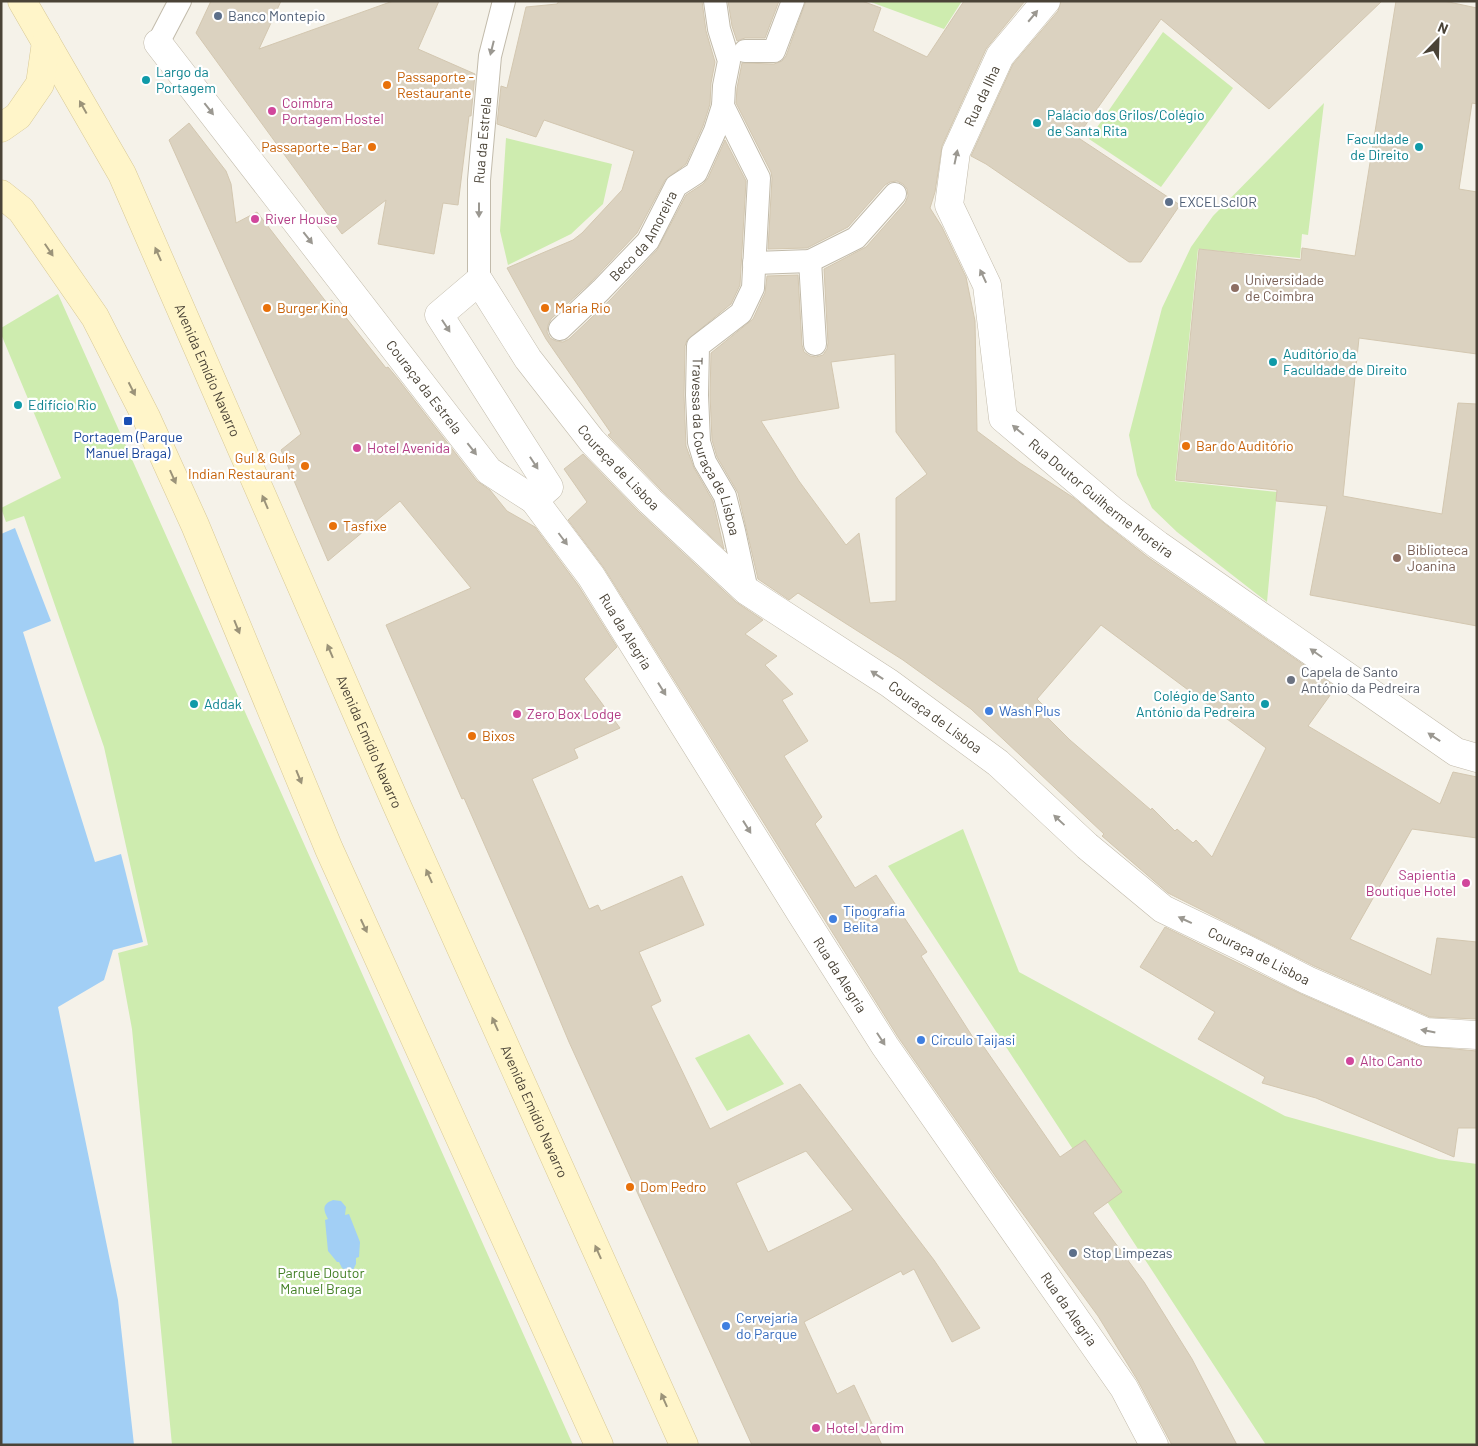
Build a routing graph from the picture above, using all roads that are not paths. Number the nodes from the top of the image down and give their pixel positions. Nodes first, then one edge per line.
1 (22, 1) edge
2 (180, 1) edge
3 (504, 1) edge
4 (715, 1) edge
5 (793, 1) edge
6 (1046, 1) edge
7 (46, 42) junction
8 (158, 43) joint
9 (745, 51) dead end
10 (724, 106) junction
11 (1, 128) edge
12 (895, 194) dead end
13 (11, 202) edge
14 (949, 205) joint
15 (810, 261) junction
16 (754, 263) junction
17 (479, 281) junction
18 (560, 329) dead end
19 (815, 344) dead end
20 (534, 500) junction
21 (747, 591) junction
22 (1477, 758) edge
23 (1477, 1035) edge
24 (600, 1445) edge
25 (684, 1445) edge
26 (1154, 1445) edge

1 - 7 main road, Avenida Emídio Navarro
2 - 8 street
3 -> 17 street, Rua da Estrela
4 - 10 street
5 - 9 street
14 -> 6 street, Rua da Ilha
7 - 11 main road
25 -> 7 main road, Avenida Emídio Navarro
8 -> 20 street, Couraça da Estrela
10 - 16 street
10 - 18 street, Beco da Amoreira
12 - 15 street
13 -> 24 main road
22 -> 14 street, Rua Doutor Guilherme Moreira
15 - 16 street
15 - 19 street
16 - 21 street, Travessa da Couraça de Lisboa
17 -> 20 street
17 - 21 street, Couraça de Lisboa
20 -> 26 street, Rua da Alegria
23 -> 21 street, Couraça de Lisboa

